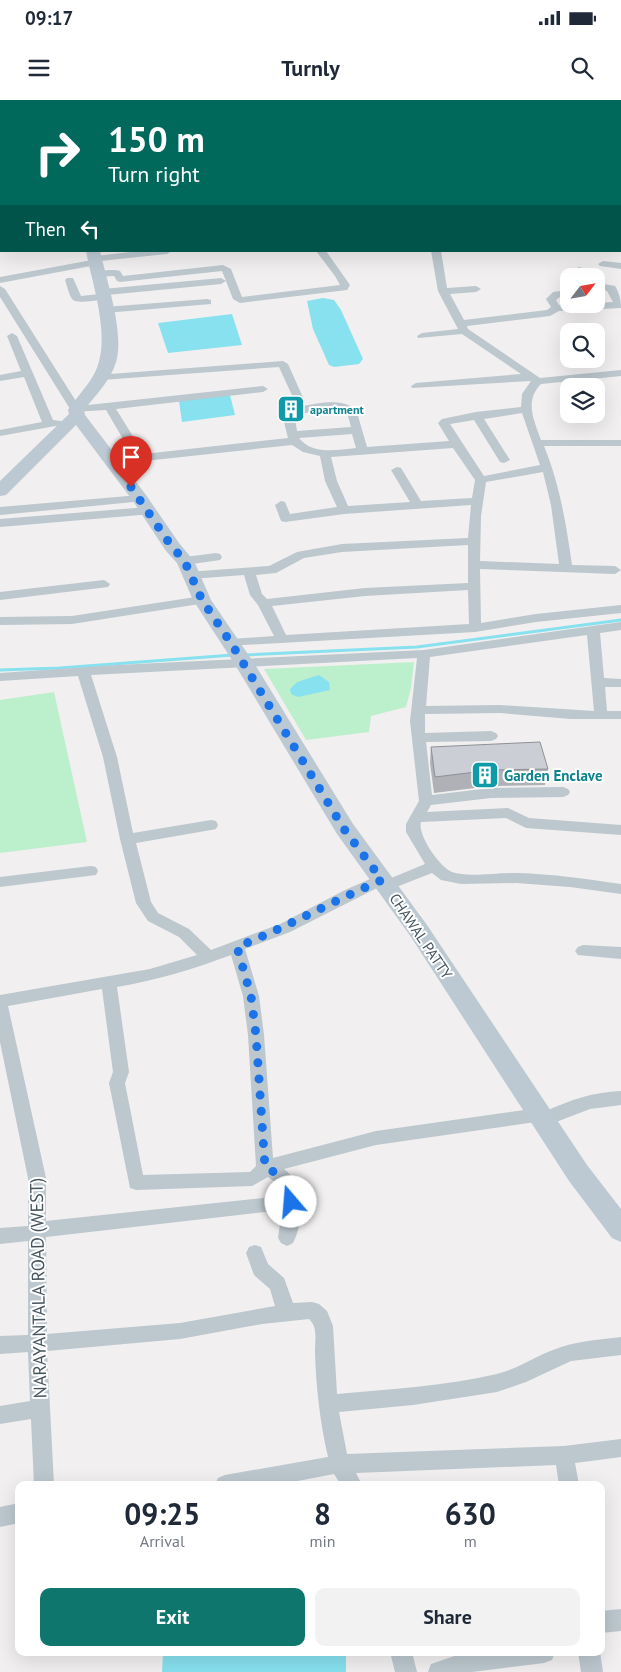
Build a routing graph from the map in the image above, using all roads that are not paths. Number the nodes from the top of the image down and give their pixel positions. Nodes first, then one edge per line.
1 (160, 252) edge
2 (322, 252) edge
3 (436, 252) edge
4 (99, 261) edge
5 (603, 264) dead end
6 (621, 266) edge
7 (117, 273) junction
8 (0, 280) edge
9 (70, 280) dead end
10 (221, 281) dead end
11 (605, 287) edge
12 (0, 289) edge
13 (476, 289) dead end
14 (443, 291) junction
15 (560, 294) edge
16 (104, 300) junction
17 (208, 302) dead end
18 (620, 305) edge
19 (556, 308) junction
20 (461, 328) junction
21 (12, 336) dead end
22 (422, 336) dead end
23 (26, 373) junction
24 (621, 373) edge
25 (100, 377) junction
26 (0, 378) edge
27 (534, 379) junction
28 (416, 386) dead end
29 (264, 389) dead end
30 (109, 406) junction
31 (527, 409) junction
32 (294, 411) junction
33 (74, 415) junction
34 (476, 415) junction
35 (49, 425) junction
36 (357, 430) junction
37 (0, 434) edge
38 (293, 438) junction
39 (537, 443) junction
40 (621, 443) edge
41 (456, 444) junction
42 (362, 450) junction
43 (325, 454) junction
44 (140, 458) junction
45 (504, 460) dead end
46 (111, 463) junction
47 (546, 468) junction
48 (397, 470) dead end
49 (481, 480) junction
50 (0, 492) edge
51 (476, 501) junction
52 (417, 504) junction
53 (144, 505) junction
54 (281, 506) dead end
55 (344, 510) junction
56 (0, 511) edge
57 (0, 523) edge
58 (474, 541) junction
59 (216, 557) dead end
60 (475, 565) junction
61 (188, 568) junction
62 (566, 568) junction
63 (615, 570) dead end
64 (249, 572) junction
65 (104, 584) dead end
66 (475, 586) junction
67 (0, 596) edge
68 (202, 600) junction
69 (264, 603) junction
70 (621, 609) edge
71 (0, 621) edge
72 (621, 626) edge
73 (475, 628) junction
74 (593, 630) junction
75 (281, 638) junction
76 (236, 651) junction
77 (424, 654) junction
78 (83, 672) junction
79 (0, 677) edge
80 (598, 682) junction
81 (621, 683) edge
82 (419, 710) junction
83 (601, 715) junction
84 (621, 715) edge
85 (491, 736) dead end
86 (419, 738) junction
87 (563, 792) dead end
88 (426, 801) junction
89 (418, 817) junction
90 (211, 825) dead end
91 (621, 830) edge
92 (127, 839) junction
93 (434, 866) junction
94 (91, 871) dead end
95 (0, 882) edge
96 (384, 883) junction
97 (621, 889) edge
98 (237, 947) junction
99 (583, 951) dead end
100 (621, 954) edge
101 (208, 958) junction
102 (109, 983) junction
103 (0, 1003) edge
104 (5, 1054) edge
105 (621, 1098) edge
106 (541, 1117) junction
107 (265, 1167) junction
108 (291, 1202) junction
109 (621, 1230) edge
110 (37, 1231) junction
111 (0, 1236) edge
112 (287, 1238) dead end
113 (254, 1253) dead end
114 (286, 1312) junction
115 (38, 1343) junction
116 (0, 1345) edge
117 (621, 1346) edge
118 (329, 1404) junction
119 (40, 1408) junction
120 (0, 1415) edge
121 (621, 1448) edge
122 (564, 1455) junction
123 (338, 1464) junction
124 (44, 1481) edge
125 (247, 1481) edge
126 (349, 1481) edge
127 (568, 1481) edge
128 (15, 1514) edge
129 (0, 1517) edge
130 (621, 1620) edge
131 (605, 1622) edge
132 (402, 1656) edge
133 (507, 1656) edge
134 (590, 1656) edge
135 (406, 1672) edge
136 (439, 1672) edge
137 (592, 1672) edge

1 - 4 street
2 - 7 street
3 - 14 street
4 - 7 street
4 - 7 street
4 - 8 street
4 - 16 street
5 - 6 street
9 - 16 street
10 - 16 street
11 - 18 street
12 - 33 street
13 - 14 street
14 - 20 street
15 - 19 street
16 - 17 street
16 - 25 street
18 - 19 street
19 - 20 street
20 - 22 street
20 - 27 street
21 - 23 street
23 - 26 street
23 - 35 street
24 - 27 street
25 - 32 street
25 - 33 street
27 - 28 street
27 - 31 street
29 - 30 street
30 - 33 street
30 - 44 street
31 - 34 street
31 - 39 street
32 - 36 street
32 - 38 street
33 - 35 street
33 - 46 street, CHAWAL PATTY
33 - 50 street
34 - 41 street
34 - 45 street
35 - 37 street
36 - 38 street
36 - 42 street
38 - 43 street
38 - 44 street
39 - 40 street
39 - 47 street
41 - 42 street
41 - 49 street
42 - 43 street
43 - 55 street
44 - 46 street
46 - 53 street, CHAWAL PATTY
47 - 49 street
47 - 62 street
48 - 52 street
49 - 51 street
51 - 52 street
51 - 58 street
52 - 55 street
53 - 56 street
53 - 57 street
53 - 61 street, CHAWAL PATTY
54 - 55 street
58 - 60 street
58 - 64 street
59 - 61 street
60 - 62 street
60 - 66 street
61 - 64 street
61 - 68 street, CHAWAL PATTY
62 - 63 street
64 - 69 street
65 - 67 street
66 - 69 street
66 - 73 street
68 - 71 street
68 - 76 street, CHAWAL PATTY
69 - 75 street
70 - 73 street
72 - 74 street
73 - 75 street
74 - 77 street
74 - 80 street
75 - 76 street
76 - 77 street
76 - 78 street
76 - 96 street, CHAWAL PATTY
77 - 82 street
78 - 79 street
78 - 92 street
80 - 81 street
80 - 83 street
82 - 83 street
82 - 86 street
83 - 84 street
85 - 86 street
86 - 88 street
87 - 88 street
88 - 89 street
89 - 91 street
89 - 93 street
90 - 92 street
92 - 101 street
93 - 96 street
93 - 97 street
94 - 95 street
96 - 98 street
96 - 106 street, CHAWAL PATTY
98 - 101 street
98 - 107 street
99 - 100 street
101 - 102 street
102 - 103 street
102 - 107 street
103 - 104 street, NARAYANTALA ROAD (WEST)
104 - 110 street, NARAYANTALA ROAD (WEST)
105 - 106 street
106 - 107 street
106 - 109 street, CHAWAL PATTY
107 - 108 street
108 - 110 street
108 - 112 street
110 - 111 street
110 - 115 street, NARAYANTALA ROAD (WEST)
113 - 114 street
114 - 115 street
114 - 118 street
115 - 116 street
115 - 119 street, NARAYANTALA ROAD (WEST)
117 - 118 street
118 - 123 street
119 - 120 street
119 - 124 street, NARAYANTALA ROAD (WEST)
121 - 122 street
122 - 123 street
122 - 127 street
123 - 125 street
123 - 126 street
128 - 129 street
130 - 131 street
132 - 135 street
133 - 136 street
134 - 137 street

